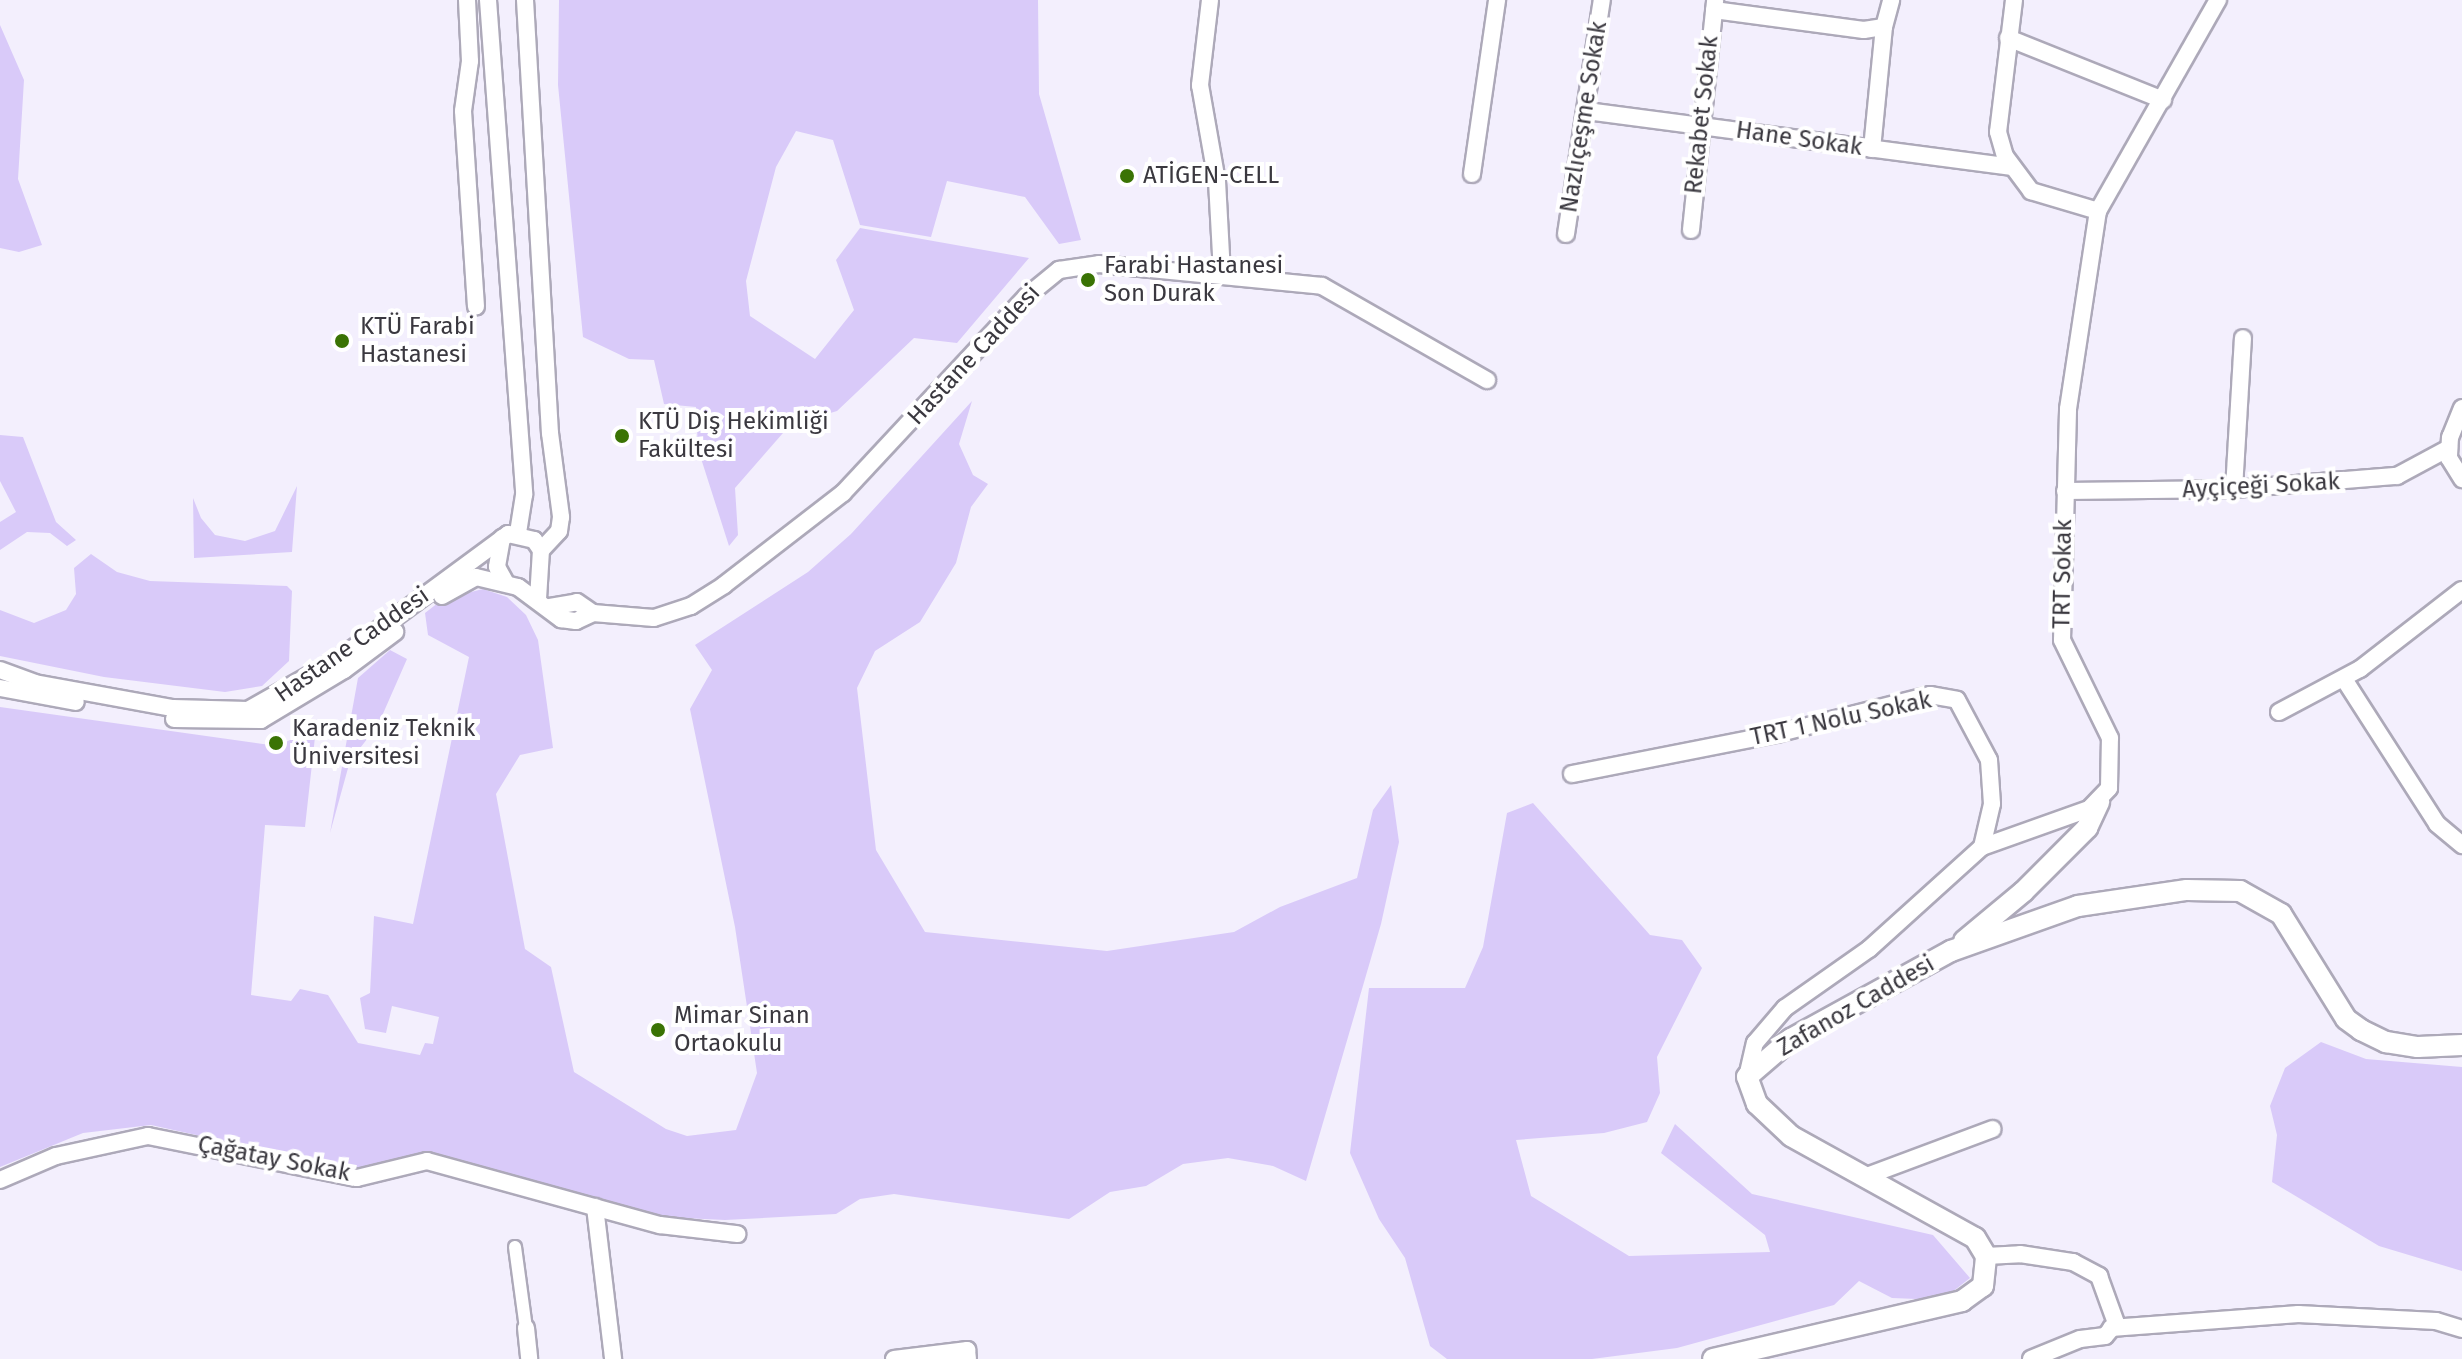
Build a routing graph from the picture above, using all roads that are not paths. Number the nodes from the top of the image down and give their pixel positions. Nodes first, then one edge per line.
1 (467, 0) edge
2 (488, 0) edge
3 (525, 0) edge
4 (1210, 0) edge
5 (1497, 0) edge
6 (1602, 0) edge
7 (1891, 0) edge
8 (2014, 0) edge
9 (2218, 0) edge
10 (1714, 5) edge
11 (1884, 27) junction
12 (2008, 38) junction
13 (2163, 100) junction
14 (1587, 111) junction
15 (1699, 125) junction
16 (1872, 149) junction
17 (2010, 167) junction
18 (1472, 174) dead end
19 (2098, 211) junction
20 (1691, 230) dead end
21 (1566, 234) dead end
22 (1222, 274) junction
23 (476, 307) dead end
24 (2243, 338) dead end
25 (1487, 380) dead end
26 (2462, 408) edge
27 (2449, 448) junction
28 (2462, 479) edge
29 (2234, 489) junction
30 (2065, 491) junction
31 (518, 533) junction
32 (502, 538) junction
33 (541, 550) junction
34 (537, 576) junction
35 (512, 585) junction
36 (2462, 590) edge
37 (544, 603) junction
38 (0, 670) edge
39 (2344, 679) junction
40 (0, 688) edge
41 (2279, 712) dead end
42 (1572, 774) dead end
43 (2099, 802) junction
44 (2462, 845) edge
45 (1982, 847) junction
46 (1951, 951) junction
47 (2462, 1045) edge
48 (1747, 1077) junction
49 (1993, 1129) dead end
50 (1867, 1176) junction
51 (0, 1180) edge
52 (595, 1207) junction
53 (737, 1234) dead end
54 (515, 1247) dead end
55 (1986, 1256) junction
56 (526, 1328) joint
57 (2111, 1328) junction
58 (2462, 1329) edge
59 (529, 1359) edge
60 (613, 1359) edge
61 (894, 1359) edge
62 (968, 1359) edge
63 (1713, 1359) edge
64 (2031, 1359) edge

1 - 23 street
2 - 31 street
3 - 33 street
4 - 22 street
5 - 18 street
6 - 14 street, Nazlıçeşme Sokak
7 - 11 street
8 - 12 street
9 - 13 street, TRT Sokak
10 - 11 street
10 - 15 street, Rekabet Sokak
11 - 16 street
12 - 13 street
12 - 17 street
13 - 19 street, TRT Sokak
14 - 15 street, Hane Sokak
14 - 21 street, Nazlıçeşme Sokak
15 - 16 street, Hane Sokak
15 - 20 street, Rekabet Sokak
16 - 17 street, Hane Sokak
17 - 19 street
19 - 30 street, TRT Sokak
22 - 25 street, Hastane Caddesi
22 - 37 street, Hastane Caddesi
24 - 29 street
26 - 27 street
27 - 28 street
27 - 29 street, Ayçiçeği Sokak
29 - 30 street, Ayçiçeği Sokak
30 - 43 street, TRT Sokak
31 - 32 street, Hastane Caddesi
31 - 33 street
32 - 35 street
32 - 38 street, Hastane Caddesi
33 - 34 street
34 - 35 street
34 - 37 street
35 - 37 street, Hastane Caddesi
35 - 40 street, Hastane Caddesi
36 - 39 street
39 - 41 street
39 - 44 street
42 - 45 street, TRT 1 Nolu Sokak
43 - 45 street
43 - 46 street
45 - 48 street
46 - 47 street, Zafanoz Caddesi
46 - 48 street, Zafanoz Caddesi
48 - 50 street
49 - 50 street
50 - 55 street
51 - 52 street, Çağatay Sokak
52 - 53 street, Çağatay Sokak
52 - 60 street
54 - 56 street
55 - 57 street
55 - 63 street
56 - 59 street
57 - 58 street
57 - 64 street
61 - 62 street

